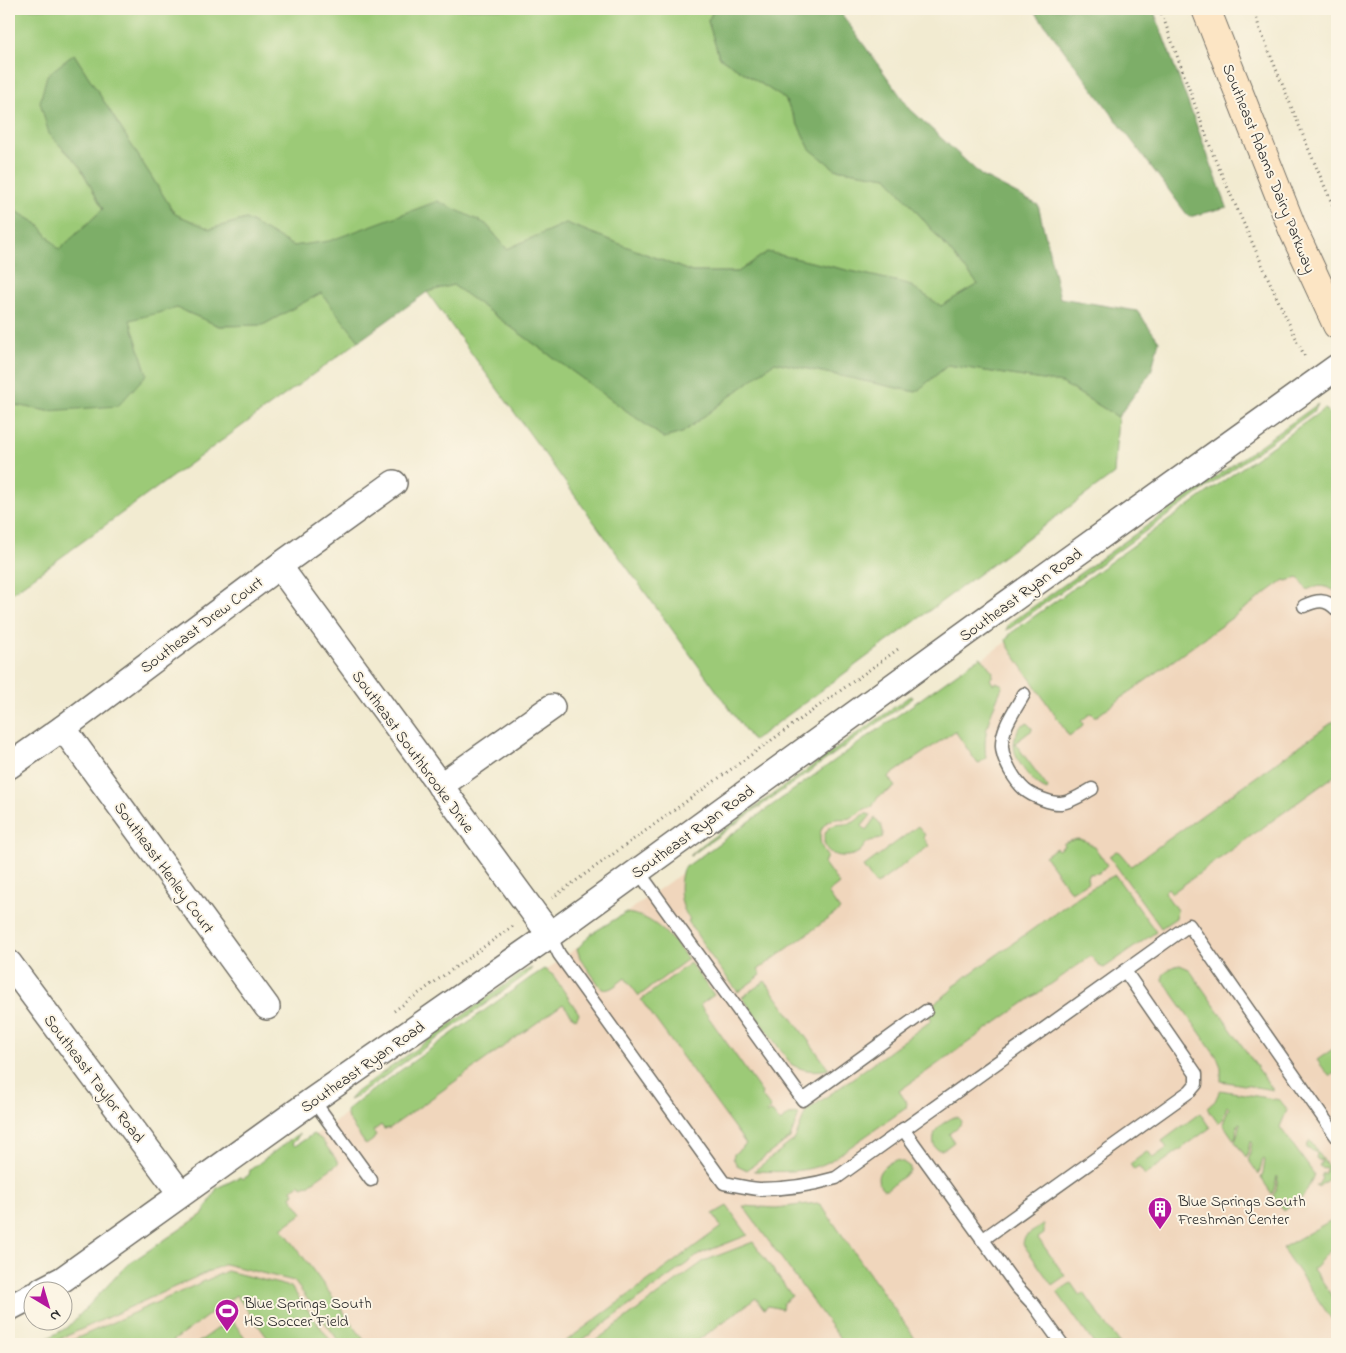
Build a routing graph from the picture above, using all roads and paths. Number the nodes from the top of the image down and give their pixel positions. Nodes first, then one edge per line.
1 (1160, 9) edge
2 (1206, 9) edge
3 (1254, 9) edge
4 (1337, 215) edge
5 (1337, 325) edge
6 (1309, 366) dead end
7 (1337, 366) edge
8 (394, 483) dead end
9 (279, 566) junction
10 (1304, 606) dead end
11 (1337, 610) edge
12 (1024, 694) dead end
13 (552, 707) dead end
14 (63, 728) junction
15 (9, 766) edge
16 (440, 786) junction
17 (1092, 788) dead end
18 (638, 871) junction
19 (550, 934) junction
20 (9, 962) edge
21 (1125, 970) junction
22 (267, 1007) dead end
23 (926, 1011) dead end
24 (313, 1100) junction
25 (903, 1129) junction
26 (1337, 1137) edge
27 (371, 1180) dead end
28 (181, 1194) junction
29 (982, 1240) junction
30 (60, 1280) edge
31 (22, 1301) edge
32 (9, 1308) edge
33 (1062, 1344) edge

1 - 6 path
2 - 5 main road, Southeast Adams Dairy Parkway
3 - 4 path
7 - 18 street, Southeast Ryan Road
8 - 9 street, Southeast Drew Court
9 - 14 street, Southeast Drew Court
9 - 16 street, Southeast Southbrooke Drive
10 - 11 lane
12 - 17 lane
13 - 16 street
14 - 15 street, Southeast Drew Court
14 - 22 street, Southeast Henley Court
16 - 19 street, Southeast Southbrooke Drive
18 - 19 street, Southeast Ryan Road
18 - 23 lane
19 - 24 street, Southeast Ryan Road
19 - 25 lane
20 - 28 street, Southeast Taylor Road
21 - 25 lane
21 - 26 lane
21 - 29 lane
24 - 27 lane
24 - 28 street, Southeast Ryan Road
25 - 29 lane
28 - 30 street, Southeast Ryan Road
29 - 33 lane
31 - 32 street

